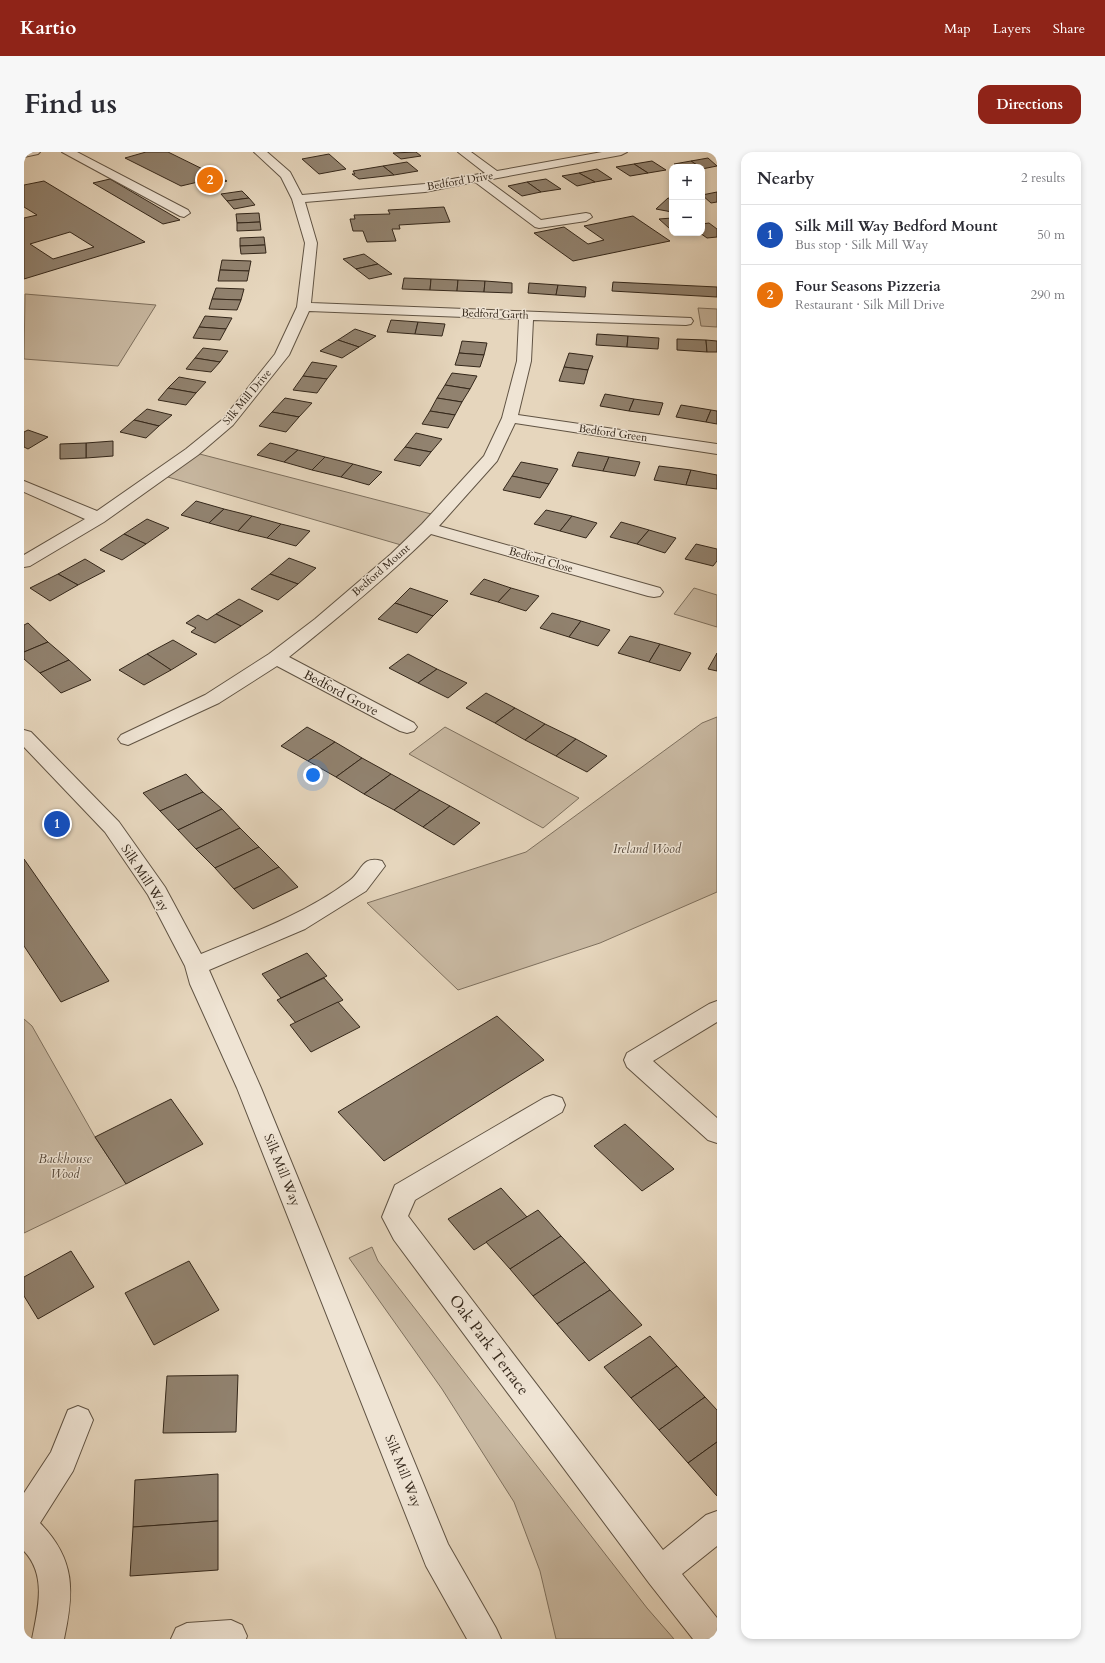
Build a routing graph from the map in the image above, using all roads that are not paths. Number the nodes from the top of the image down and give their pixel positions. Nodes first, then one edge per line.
1 (34, 152) edge
2 (68, 152) edge
3 (260, 152) edge
4 (464, 152) edge
5 (621, 152) edge
6 (24, 154) edge
7 (494, 175) junction
8 (477, 178) junction
9 (298, 199) junction
10 (184, 213) dead end
11 (586, 217) dead end
12 (304, 307) junction
13 (526, 315) junction
14 (686, 321) dead end
15 (510, 418) junction
16 (717, 449) edge
17 (24, 486) edge
18 (98, 518) junction
19 (428, 528) junction
20 (24, 562) edge
21 (654, 592) dead end
22 (276, 658) junction
23 (407, 727) dead end
24 (24, 736) edge
25 (128, 740) dead end
26 (374, 866) dead end
27 (196, 966) junction
28 (717, 1010) edge
29 (553, 1105) dead end
30 (717, 1133) edge
31 (78, 1420) dead end
32 (24, 1521) edge
33 (717, 1526) edge
34 (24, 1528) edge
35 (660, 1572) junction
36 (231, 1636) dead end
37 (48, 1639) edge
38 (187, 1639) edge
39 (484, 1639) edge
40 (713, 1639) edge

1 - 6 street
2 - 10 street
3 - 9 street, Silk Mill Drive
4 - 7 street
5 - 7 street, Bedford Drive
7 - 8 street, Bedford Drive
8 - 9 street, Bedford Drive
8 - 11 street
9 - 12 street, Silk Mill Drive
12 - 13 street, Bedford Garth
12 - 18 street, Silk Mill Drive
13 - 14 street, Bedford Garth
13 - 15 street, Bedford Mount
15 - 16 street, Bedford Green
15 - 19 street, Bedford Mount
17 - 18 street
18 - 20 street, Silk Mill Drive
19 - 21 street, Bedford Close
19 - 22 street, Bedford Mount
22 - 23 street, Bedford Grove
22 - 25 street, Bedford Mount
24 - 27 street, Silk Mill Way
26 - 27 street
27 - 39 street, Silk Mill Way
28 - 30 street
29 - 35 street, Oak Park Terrace
31 - 32 street
33 - 35 street
34 - 37 street
35 - 40 street
36 - 38 street

